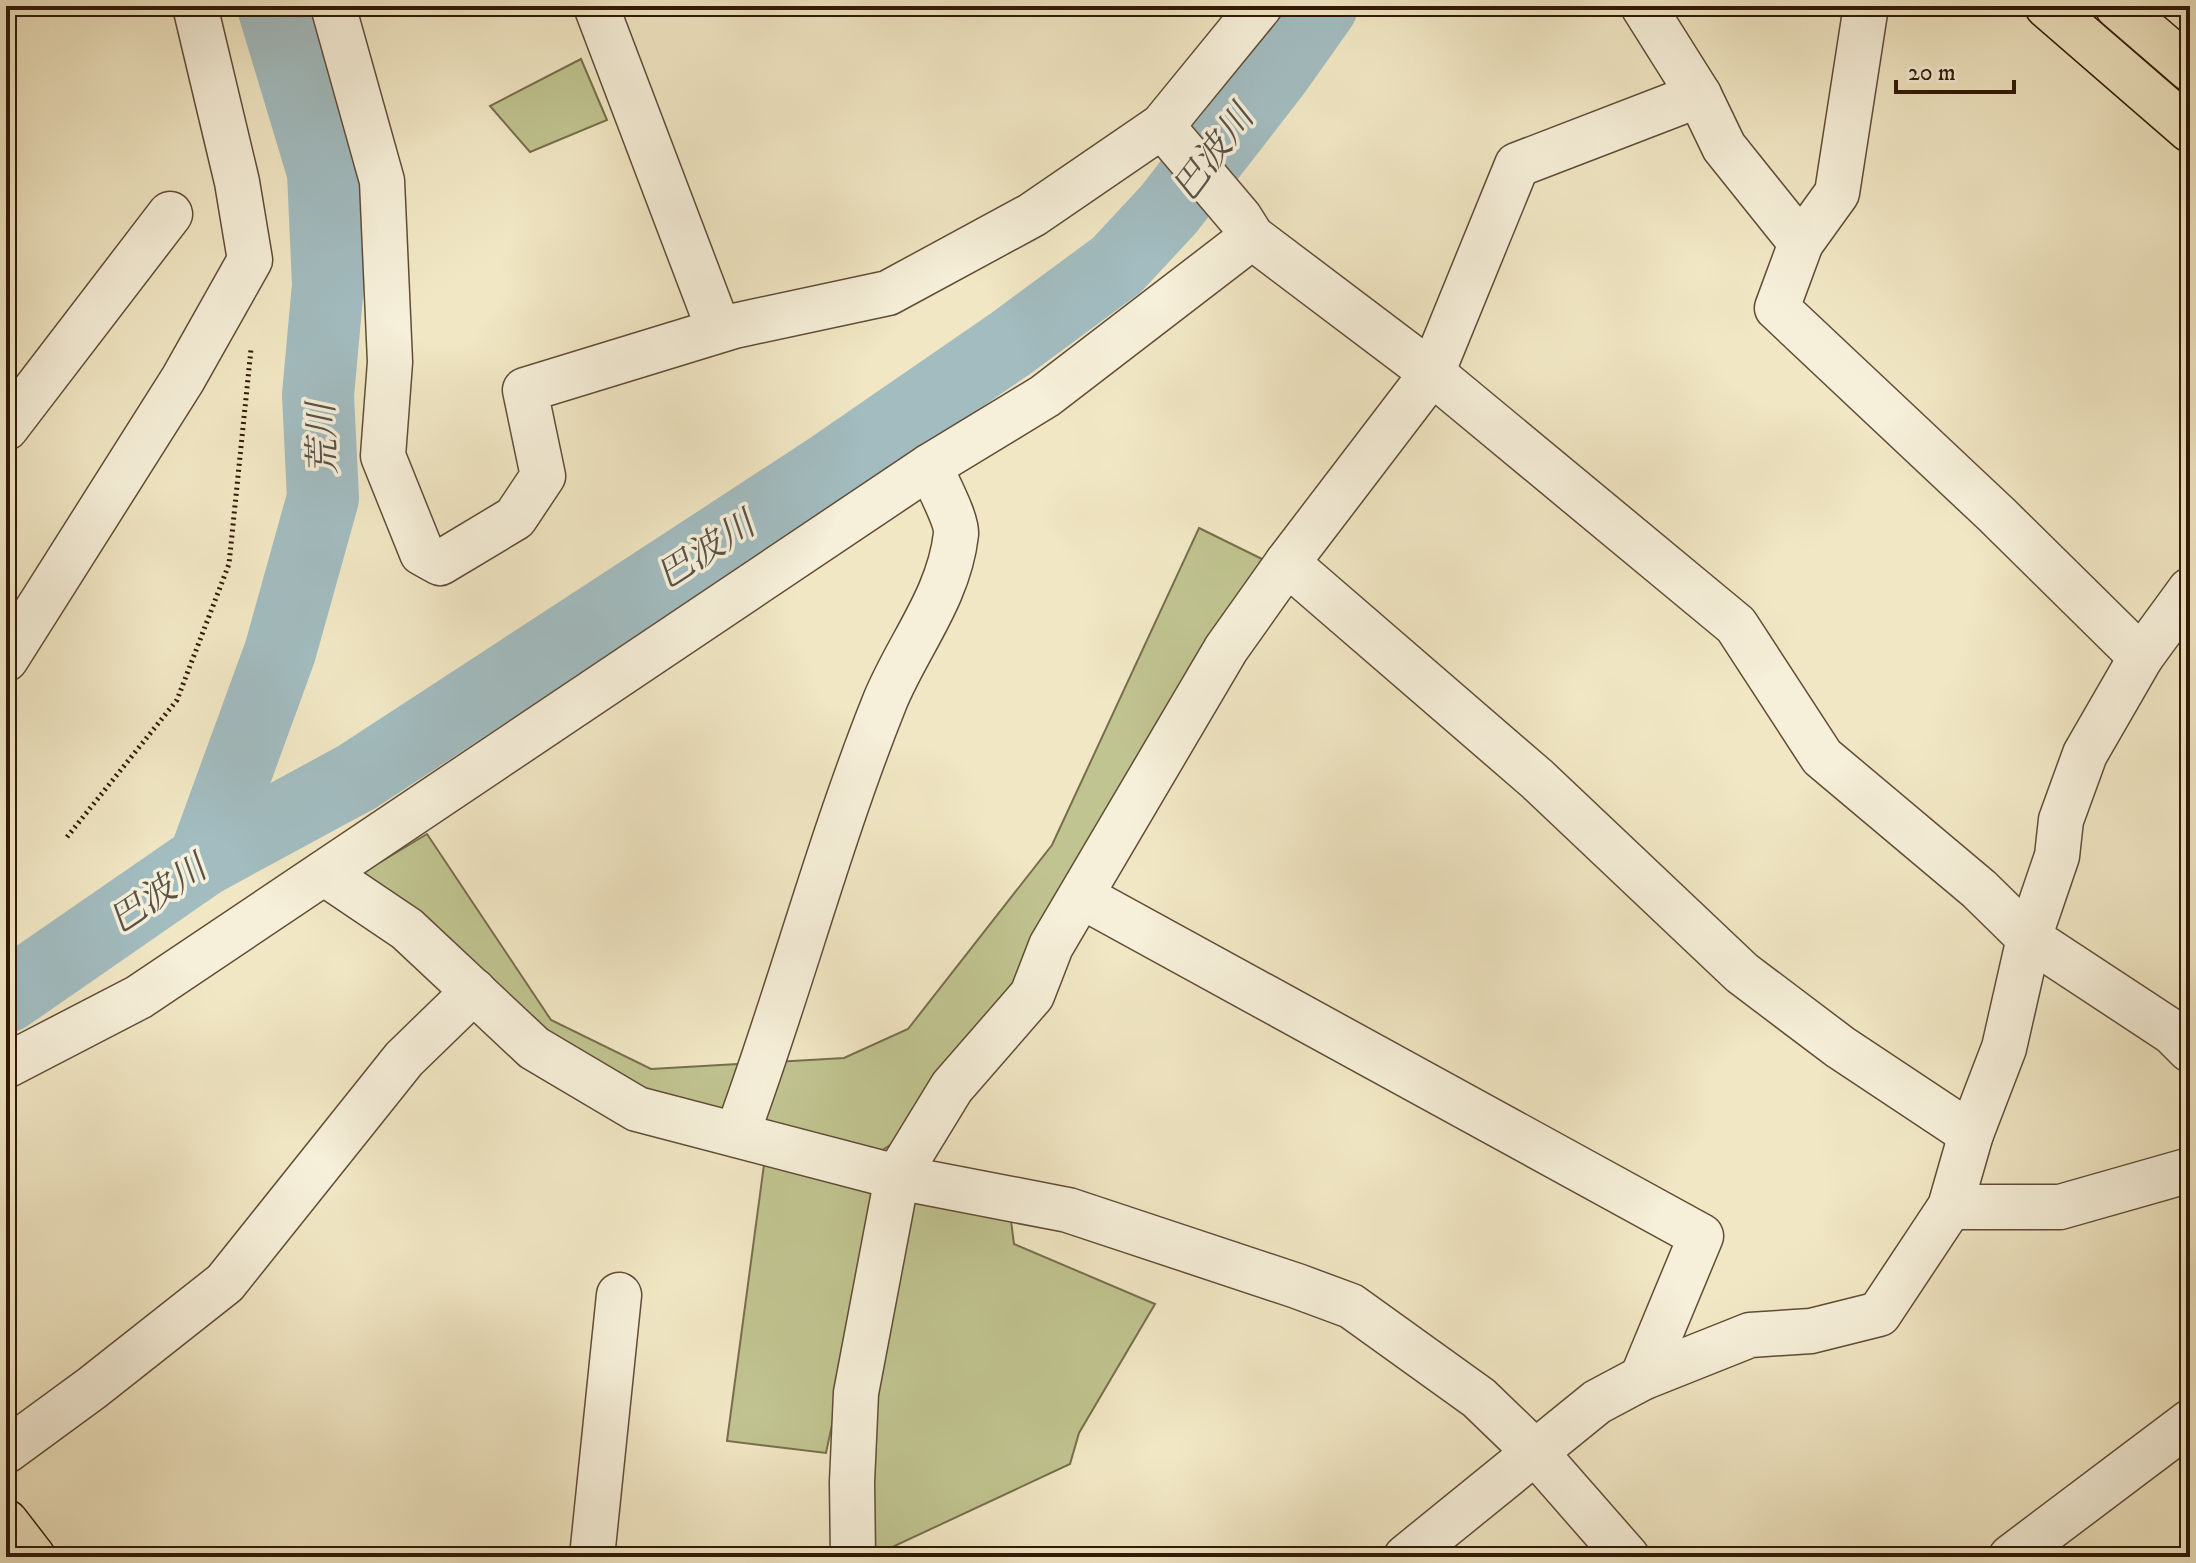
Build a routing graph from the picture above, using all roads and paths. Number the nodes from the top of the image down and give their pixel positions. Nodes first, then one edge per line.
1 (195, 6) edge
2 (333, 6) edge
3 (596, 6) edge
4 (1260, 6) edge
5 (1643, 6) edge
6 (1866, 6) edge
7 (2047, 6) edge
8 (2117, 6) edge
9 (2190, 69) edge
10 (1699, 95) junction
11 (2190, 130) edge
12 (1173, 139) junction
13 (170, 214) dead end
14 (1246, 227) junction
15 (1801, 243) junction
16 (719, 330) junction
17 (250, 335) dead end
18 (1432, 373) junction
19 (6, 428) edge
20 (930, 466) junction
21 (1287, 563) junction
22 (2190, 590) edge
23 (2141, 657) junction
24 (6, 659) edge
25 (67, 837) dead end
26 (324, 873) junction
27 (1081, 896) junction
28 (2029, 938) junction
29 (474, 991) junction
30 (2190, 1050) edge
31 (6, 1066) edge
32 (737, 1134) junction
33 (1971, 1134) junction
34 (2190, 1170) edge
35 (897, 1177) junction
36 (1950, 1207) junction
37 (619, 1295) dead end
38 (1642, 1378) junction
39 (2190, 1422) edge
40 (6, 1451) edge
41 (1535, 1452) junction
42 (6, 1522) edge
43 (33, 1557) edge
44 (592, 1557) edge
45 (853, 1557) edge
46 (1406, 1557) edge
47 (1627, 1557) edge
48 (2011, 1557) edge

1 - 24 street
2 - 16 street
3 - 16 street
4 - 12 street
5 - 10 street
6 - 15 street
7 - 11 main road
8 - 9 main road
10 - 15 street
10 - 18 street
12 - 14 street
12 - 16 street
13 - 19 street
14 - 18 street
14 - 20 street
15 - 23 street
17 - 25 path
18 - 21 street
18 - 28 street
20 - 26 street
20 - 32 street
21 - 27 street
21 - 33 street
22 - 23 street
23 - 28 street
26 - 29 street
26 - 31 street
27 - 35 street
27 - 38 street
28 - 30 street
28 - 33 street
29 - 32 street
29 - 40 street
32 - 35 street
33 - 36 street
34 - 36 street
35 - 41 street
35 - 45 street
36 - 38 street
37 - 44 street
38 - 41 street
39 - 48 street
41 - 46 street
41 - 47 street
42 - 43 main road

